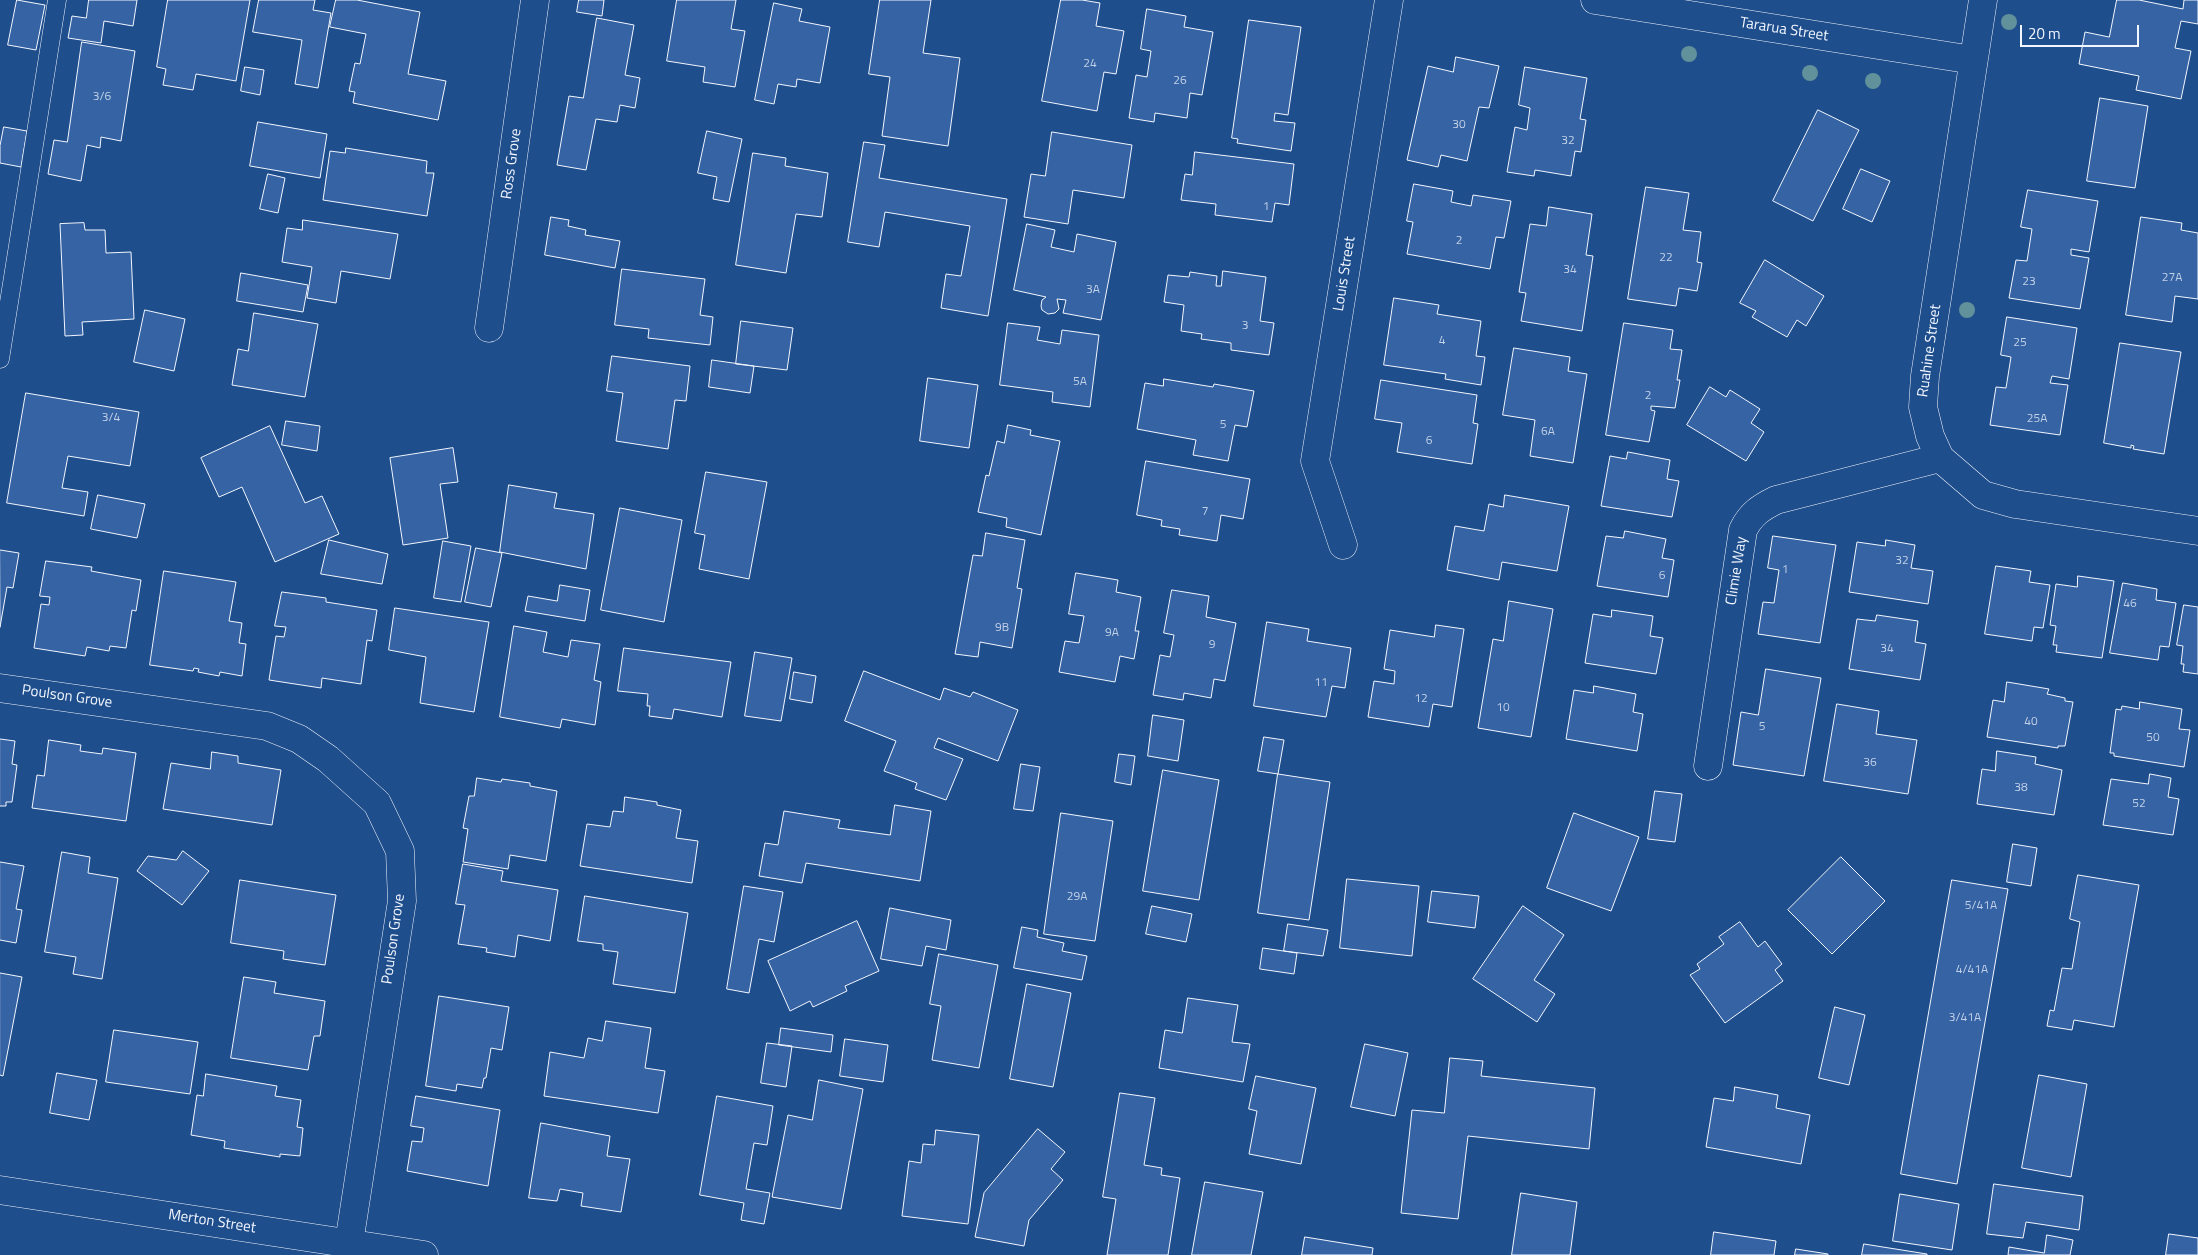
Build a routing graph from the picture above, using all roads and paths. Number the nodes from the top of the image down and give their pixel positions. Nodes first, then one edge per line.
1 (58, 0) edge
2 (536, 0) edge
3 (1389, 0) edge
4 (1596, 0) edge
5 (1983, 0) edge
6 (1974, 60) junction
7 (489, 328) dead end
8 (0, 359) edge
9 (1940, 458) junction
10 (2198, 531) edge
11 (1342, 545) dead end
12 (0, 688) edge
13 (1708, 766) dead end
14 (0, 1190) edge
15 (349, 1243) junction
16 (424, 1255) edge

1 - 8 lane
2 - 7 street, Ross Grove
3 - 11 street, Louis Street
4 - 6 street, Tararua Street
5 - 6 street, Ruahine Street
6 - 9 street, Ruahine Street
9 - 10 street, Ruahine Street
9 - 13 street, Climie Way
12 - 15 street, Poulson Grove
14 - 15 street, Merton Street
15 - 16 street, Merton Street

